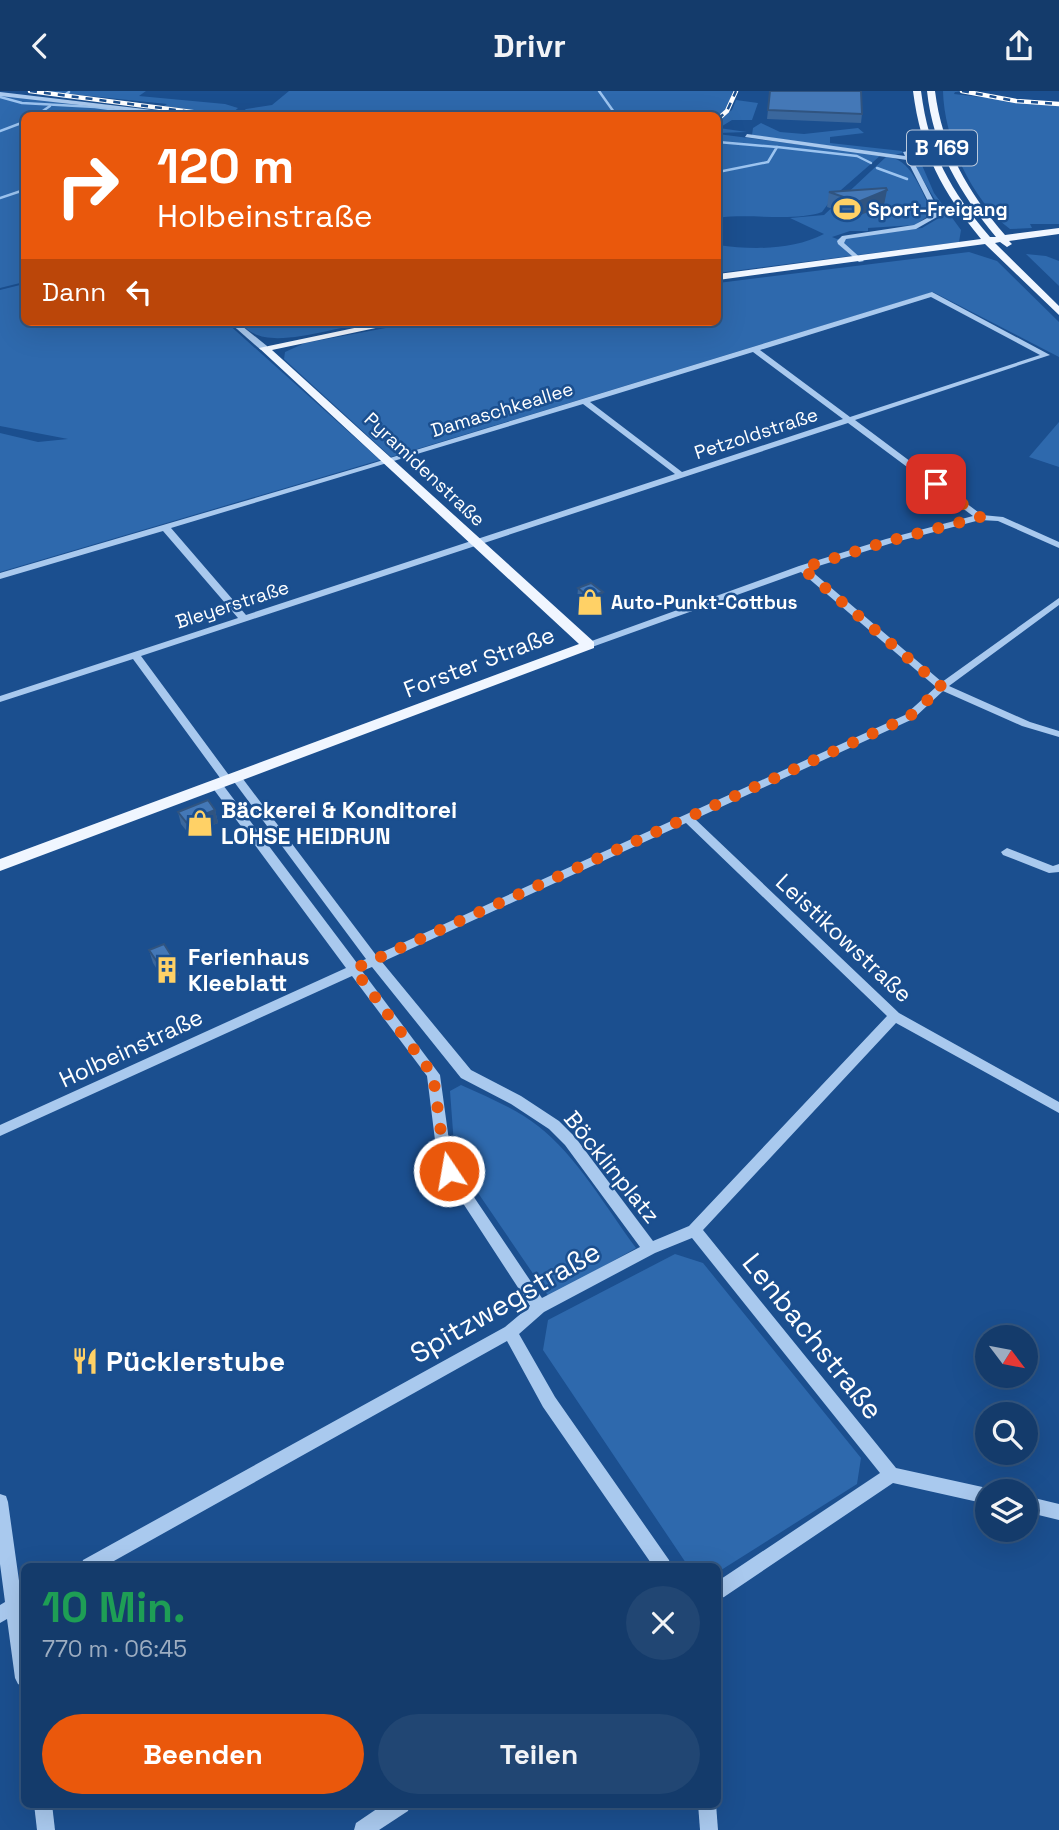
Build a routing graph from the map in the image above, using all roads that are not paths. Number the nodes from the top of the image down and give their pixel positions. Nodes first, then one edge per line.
1 (917, 91) edge
2 (931, 91) edge
3 (0, 94) edge
4 (153, 112) edge
5 (747, 136) dead end
6 (907, 155) joint
7 (1059, 233) edge
8 (1005, 241) junction
9 (989, 243) junction
10 (1014, 252) dead end
11 (859, 260) junction
12 (721, 278) edge
13 (932, 294) joint
14 (1059, 312) edge
15 (238, 326) edge
16 (378, 326) edge
17 (264, 348) junction
18 (754, 349) junction
19 (1046, 355) joint
20 (584, 401) junction
21 (849, 419) junction
22 (389, 462) junction
23 (680, 474) junction
24 (992, 516) joint
25 (980, 517) junction
26 (165, 527) junction
27 (475, 542) junction
28 (1059, 545) edge
29 (802, 568) junction
30 (0, 576) edge
31 (1059, 601) edge
32 (244, 619) junction
33 (589, 645) junction
34 (135, 655) junction
35 (942, 687) junction
36 (0, 699) edge
37 (1059, 734) edge
38 (226, 780) junction
39 (689, 819) junction
40 (1007, 852) dead end
41 (0, 865) edge
42 (1059, 869) edge
43 (373, 960) junction
44 (354, 969) junction
45 (895, 1016) junction
46 (466, 1074) joint
47 (1059, 1108) edge
48 (0, 1132) edge
49 (694, 1230) junction
50 (650, 1249) junction
51 (539, 1307) junction
52 (510, 1332) junction
53 (891, 1475) junction
54 (975, 1493) edge
55 (0, 1502) edge
56 (1038, 1507) edge
57 (1059, 1511) edge
58 (94, 1563) edge
59 (661, 1563) edge
60 (721, 1589) edge
61 (13, 1608) edge
62 (21, 1659) edge
63 (43, 1808) edge
64 (395, 1808) edge
65 (707, 1808) edge
66 (46, 1830) edge
67 (363, 1830) edge
68 (709, 1830) edge

1 - 9 main road, B 169
2 - 8 main road, B 169
3 - 4 street
5 - 6 street
6 - 11 street
7 - 8 main road
8 - 9 main road
8 - 10 main road, B 169
9 - 11 main road
9 - 14 main road, B 169
11 - 12 main road
13 - 18 street, Damaschkeallee
13 - 19 street
15 - 17 street, Pyramidenstraße
16 - 17 main road
17 - 22 main road, Pyramidenstraße
18 - 20 street, Damaschkeallee
18 - 21 street
19 - 21 street, Petzoldstraße
20 - 22 street, Damaschkeallee
20 - 23 street
21 - 23 street, Petzoldstraße
21 - 25 street
22 - 26 street, Damaschkeallee
22 - 27 main road, Pyramidenstraße
23 - 27 street, Petzoldstraße
24 - 25 street
24 - 28 street
25 - 29 street, Forster Straße
26 - 30 street, Damaschkeallee
26 - 32 street
27 - 32 street, Bleyerstraße
27 - 33 main road, Pyramidenstraße
29 - 33 street, Forster Straße
29 - 35 street
31 - 35 street, Holbeinstraße
32 - 34 street, Bleyerstraße
33 - 38 main road, Forster Straße
34 - 36 street, Bleyerstraße
34 - 38 street
35 - 37 street
35 - 39 street, Holbeinstraße
38 - 41 main road, Forster Straße
38 - 43 street
38 - 44 street
39 - 43 street, Holbeinstraße
39 - 45 street, Leistikowstraße
40 - 42 street
43 - 44 street, Holbeinstraße
43 - 46 street
44 - 48 street, Holbeinstraße
44 - 51 street
45 - 47 street, Leistikowstraße
45 - 49 street, Spitzwegstraße
46 - 50 street, Böcklinplatz
49 - 50 street, Spitzwegstraße
49 - 53 street, Lenbachstraße
50 - 51 street, Spitzwegstraße
51 - 52 street, Spitzwegstraße
52 - 58 street, Spitzwegstraße
52 - 59 street
53 - 54 street
53 - 60 street
55 - 61 street
56 - 57 street
61 - 62 street
63 - 66 street
64 - 67 street
65 - 68 street

